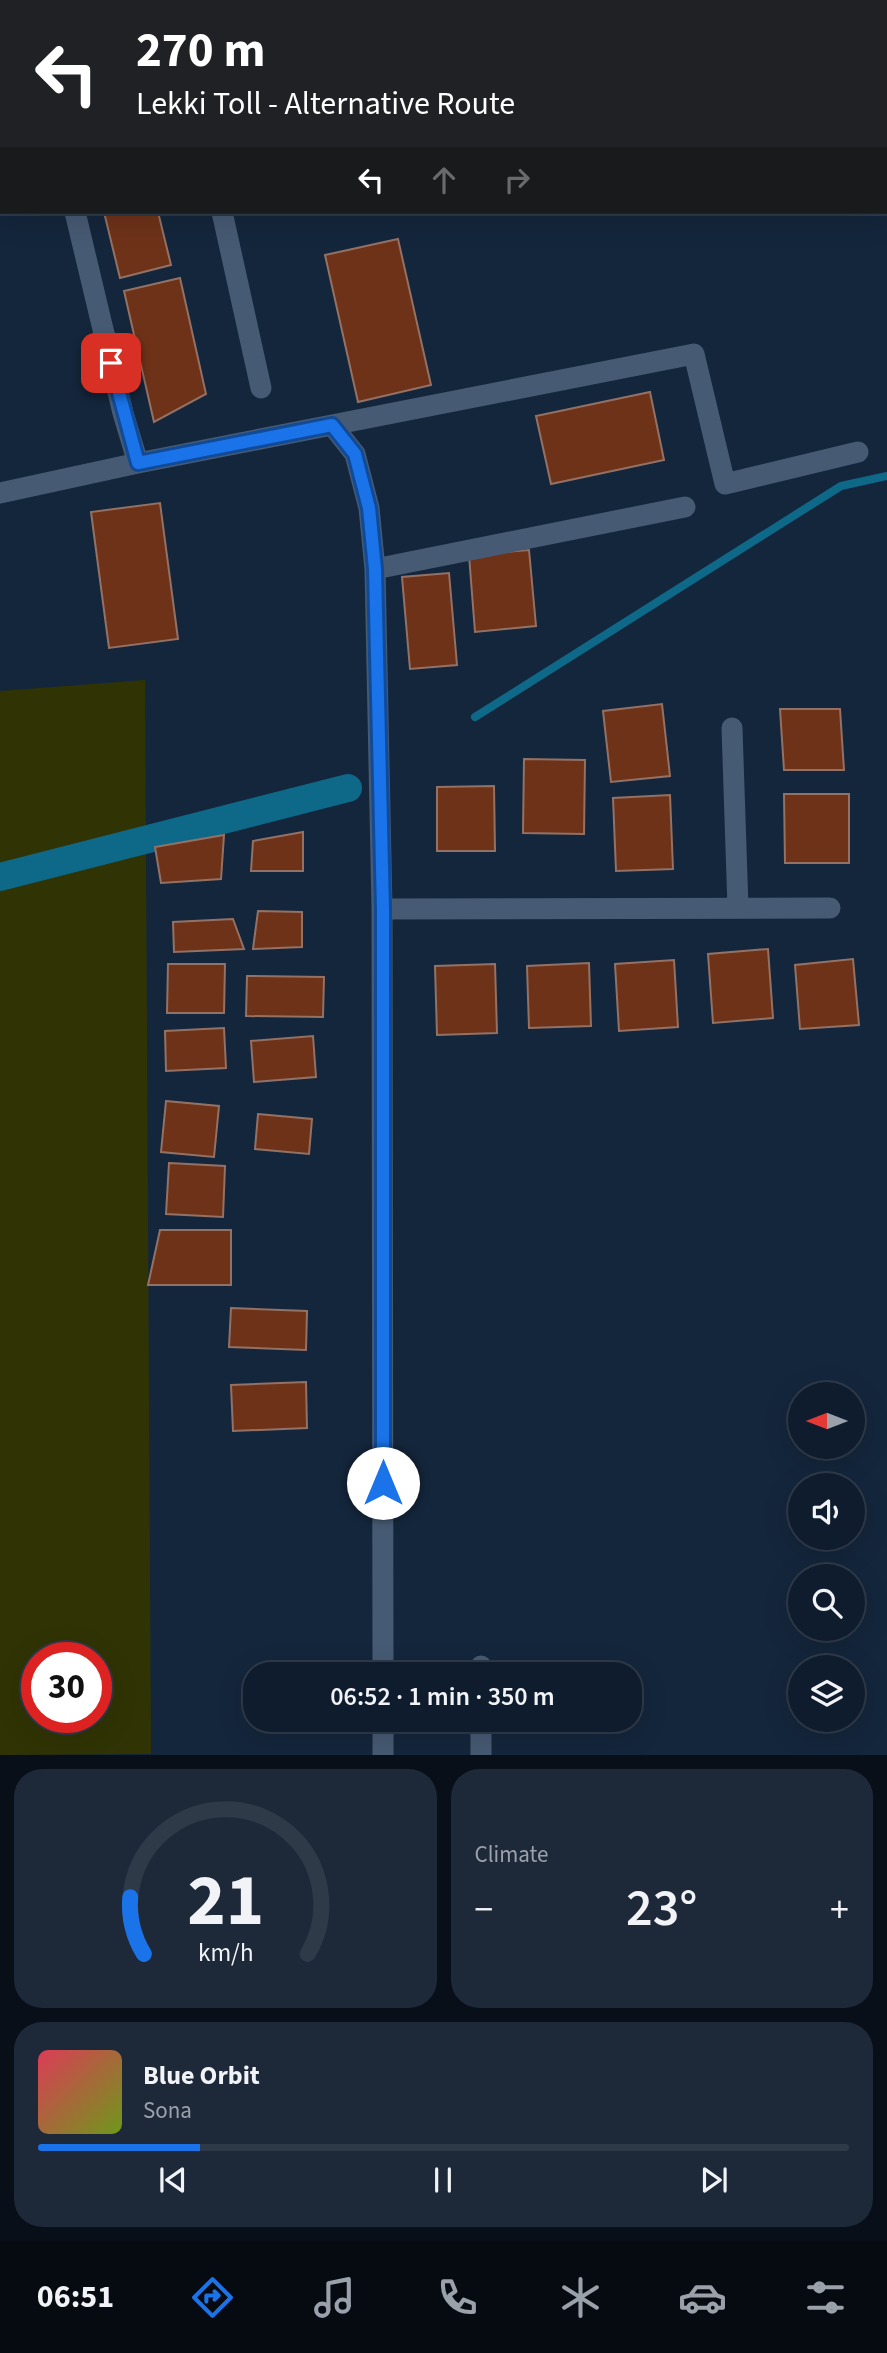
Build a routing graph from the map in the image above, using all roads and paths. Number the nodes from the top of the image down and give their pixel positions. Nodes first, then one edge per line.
1 (75, 214) edge
2 (222, 214) edge
3 (261, 388) dead end
4 (332, 425) junction
5 (858, 452) dead end
6 (138, 463) junction
7 (0, 493) edge
8 (685, 507) dead end
9 (375, 569) junction
10 (732, 728) dead end
11 (738, 908) junction
12 (830, 908) dead end
13 (383, 909) junction
14 (383, 1662) edge
15 (383, 1732) edge
16 (481, 1732) edge
17 (383, 1755) edge
18 (481, 1755) edge

1 - 6 street
2 - 3 street
4 - 5 street
4 - 6 street
4 - 9 street
6 - 7 street
8 - 9 street
9 - 13 street
10 - 11 street
11 - 12 street
11 - 13 street
13 - 14 street
15 - 17 street
16 - 18 street

